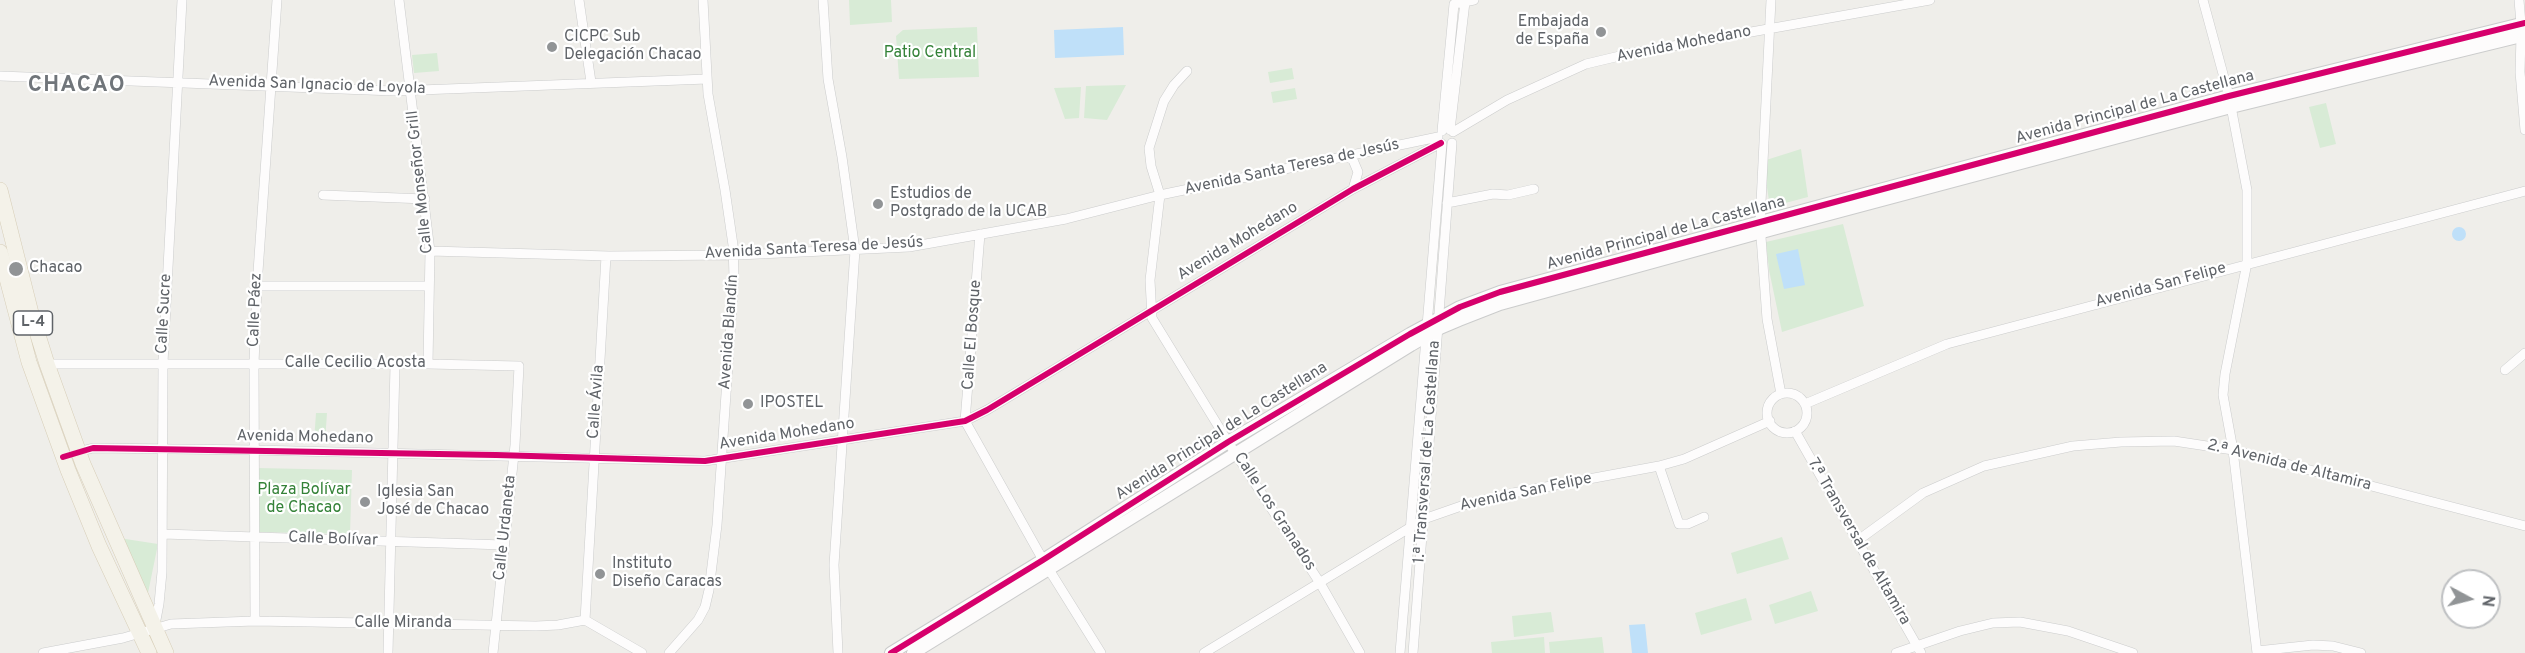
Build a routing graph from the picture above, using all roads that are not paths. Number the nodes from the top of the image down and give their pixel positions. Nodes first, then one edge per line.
1 (182, 0) edge
2 (277, 0) edge
3 (399, 0) edge
4 (579, 0) edge
5 (703, 0) edge
6 (823, 0) edge
7 (1771, 0) edge
8 (1930, 0) edge
9 (2203, 0) edge
10 (2519, 0) edge
11 (1469, 1) edge
12 (1771, 28) junction
13 (2523, 29) edge
14 (1187, 70) dead end
15 (0, 76) edge
16 (707, 79) junction
17 (177, 81) junction
18 (591, 82) junction
19 (273, 86) junction
20 (411, 90) junction
21 (2230, 102) junction
22 (2525, 129) edge
23 (1445, 137) junction
24 (1346, 156) junction
25 (1353, 189) junction
26 (1534, 189) dead end
27 (0, 190) edge
28 (2525, 191) edge
29 (323, 195) dead end
30 (1160, 195) junction
31 (425, 199) junction
32 (1447, 203) junction
33 (1761, 228) junction
34 (980, 234) junction
35 (855, 250) junction
36 (430, 251) junction
37 (0, 252) edge
38 (734, 255) junction
39 (606, 256) junction
40 (2247, 263) junction
41 (257, 286) junction
42 (429, 286) junction
43 (1152, 310) junction
44 (1433, 327) junction
45 (2525, 353) edge
46 (163, 363) junction
47 (46, 364) junction
48 (254, 364) junction
49 (428, 364) junction
50 (395, 365) junction
51 (519, 366) joint
52 (2505, 370) dead end
53 (1781, 394) junction
54 (1805, 404) junction
55 (965, 421) junction
56 (1770, 421) junction
57 (1795, 431) junction
58 (842, 440) junction
59 (1228, 442) junction
60 (161, 450) junction
61 (255, 450) junction
62 (2233, 450) junction
63 (78, 451) junction
64 (394, 453) junction
65 (1235, 453) junction
66 (514, 456) junction
67 (63, 457) junction
68 (594, 457) junction
69 (722, 460) junction
70 (1659, 466) junction
71 (1704, 517) dead end
72 (1424, 519) junction
73 (1411, 526) junction
74 (2525, 526) edge
75 (162, 534) junction
76 (255, 538) junction
77 (1857, 540) junction
78 (390, 542) junction
79 (504, 545) junction
80 (1047, 564) junction
81 (1320, 583) junction
82 (585, 620) junction
83 (255, 621) junction
84 (388, 624) junction
85 (497, 625) junction
86 (147, 630) junction
87 (1919, 649) edge
88 (2257, 652) edge
89 (46, 653) edge
90 (149, 653) edge
91 (166, 653) edge
92 (388, 653) edge
93 (493, 653) edge
94 (642, 653) edge
95 (669, 653) edge
96 (838, 653) edge
97 (891, 653) edge
98 (913, 653) edge
99 (1101, 653) edge
100 (1204, 653) edge
101 (1360, 653) edge
102 (1400, 653) edge
103 (1413, 653) edge
104 (1896, 653) edge
105 (2133, 653) edge
106 (2361, 653) edge

1 - 17 street, Calle Sucre
2 - 19 street, Calle Páez
3 - 20 street, Calle Monseñor Grill
4 - 18 street
5 - 16 street, Avenida Blandín
6 - 35 street
7 - 12 street
8 - 12 street, Avenida Mohedano
9 - 21 street
10 - 13 street
11 - 23 street, 1.ª Transversal de La Castellana
11 - 23 street, 1.ª Transversal de La Castellana
12 - 23 street, Avenida Mohedano
12 - 33 street
13 - 21 street, Avenida Principal de La Castellana
13 - 22 street
14 - 30 street, Calle Los Granados
15 - 17 street, Avenida San Ignacio de Loyola
16 - 18 street, Avenida San Ignacio de Loyola
16 - 38 street, Avenida Blandín
17 - 19 street, Avenida San Ignacio de Loyola
17 - 46 street, Calle Sucre
18 - 20 street, Avenida San Ignacio de Loyola
19 - 20 street, Avenida San Ignacio de Loyola
19 - 41 street, Calle Páez
20 - 31 street, Calle Monseñor Grill
21 - 33 street, Avenida Principal de La Castellana
21 - 40 street
23 - 24 street, Avenida Santa Teresa de Jesús
23 - 25 street, Avenida Mohedano
23 - 32 street, 1.ª Transversal de La Castellana
23 - 44 street, 1.ª Transversal de La Castellana
24 - 25 street
24 - 30 street, Avenida Santa Teresa de Jesús
25 - 43 street, Avenida Mohedano
26 - 32 street
27 - 47 main road, L-4
28 - 40 street, Avenida San Felipe
29 - 31 street
30 - 34 street, Avenida Santa Teresa de Jesús
30 - 43 street, Calle Los Granados
31 - 36 street, Calle Monseñor Grill
32 - 44 street, 1.ª Transversal de La Castellana
33 - 44 street, Avenida Principal de La Castellana
33 - 53 street
34 - 35 street, Avenida Santa Teresa de Jesús
34 - 55 street, Calle El Bosque
35 - 38 street, Avenida Santa Teresa de Jesús
35 - 58 street
36 - 39 street, Avenida Santa Teresa de Jesús
36 - 42 street, Calle Monseñor Grill
37 - 67 main road, L-4
38 - 39 street, Avenida Santa Teresa de Jesús
38 - 69 street, Avenida Blandín
39 - 68 street, Calle Ávila
40 - 54 street, Avenida San Felipe
40 - 62 street
41 - 42 street
41 - 48 street, Calle Páez
42 - 49 street, Calle Monseñor Grill
43 - 55 street, Avenida Mohedano
43 - 59 street, Calle Los Granados
44 - 59 street, Avenida Principal de La Castellana
44 - 65 street, Avenida Principal de La Castellana
44 - 72 street, 1.ª Transversal de La Castellana
44 - 73 street, 1.ª Transversal de La Castellana
45 - 52 street
46 - 47 street, Calle Cecilio Acosta
46 - 48 street, Calle Cecilio Acosta
46 - 60 street, Calle Sucre
47 - 63 main road, L-4
48 - 50 street, Calle Cecilio Acosta
48 - 61 street, Calle Páez
49 - 50 street, Calle Cecilio Acosta
49 - 51 street, Calle Cecilio Acosta
50 - 64 street
51 - 66 street, Calle Urdaneta
53 - 54 street
53 - 56 street
54 - 57 street
55 - 58 street, Avenida Mohedano
55 - 80 street
56 - 57 street
56 - 70 street, Avenida San Felipe
57 - 77 street, 7.ª Transversal de Altamira
58 - 69 street, Avenida Mohedano
58 - 96 street
59 - 65 street, Calle Los Granados
59 - 80 street, Avenida Principal de La Castellana
60 - 61 street, Avenida Mohedano
60 - 63 street, Avenida Mohedano
60 - 75 street, Calle Sucre
61 - 64 street, Avenida Mohedano
61 - 76 street, Calle Páez
62 - 74 street, 2.ª Avenida de Altamira
62 - 77 street, 2.ª Avenida de Altamira
62 - 88 street
63 - 67 street, Avenida Mohedano
63 - 86 main road, L-4
64 - 66 street, Avenida Mohedano
64 - 78 street
65 - 80 street, Avenida Principal de La Castellana
65 - 81 street, Calle Los Granados
66 - 68 street, Avenida Mohedano
66 - 79 street, Calle Urdaneta
67 - 86 main road, L-4
68 - 69 street, Avenida Mohedano
68 - 82 street, Calle Ávila
69 - 95 street, Avenida Blandín
70 - 71 street
70 - 72 street, Avenida San Felipe
72 - 73 street, Avenida San Felipe
72 - 103 street, 1.ª Transversal de La Castellana
73 - 81 street, Avenida San Felipe
73 - 102 street, 1.ª Transversal de La Castellana
75 - 76 street, Calle Bolívar
75 - 86 street, Calle Sucre
76 - 78 street, Calle Bolívar
76 - 83 street, Calle Páez
77 - 87 street, 7.ª Transversal de Altamira
78 - 79 street, Calle Bolívar
78 - 84 street
79 - 85 street, Calle Urdaneta
80 - 97 street, Avenida Principal de La Castellana
80 - 98 street, Avenida Principal de La Castellana
80 - 99 street
81 - 100 street, Avenida San Felipe
81 - 101 street, Calle Los Granados
82 - 85 street, Calle Miranda
82 - 94 street
83 - 84 street, Calle Miranda
83 - 86 street, Calle Miranda
84 - 85 street, Calle Miranda
84 - 92 street
85 - 93 street, Calle Urdaneta
86 - 89 street, Calle Miranda
86 - 90 main road, L-4
86 - 91 main road, L-4
87 - 104 street
87 - 105 street
88 - 106 street

